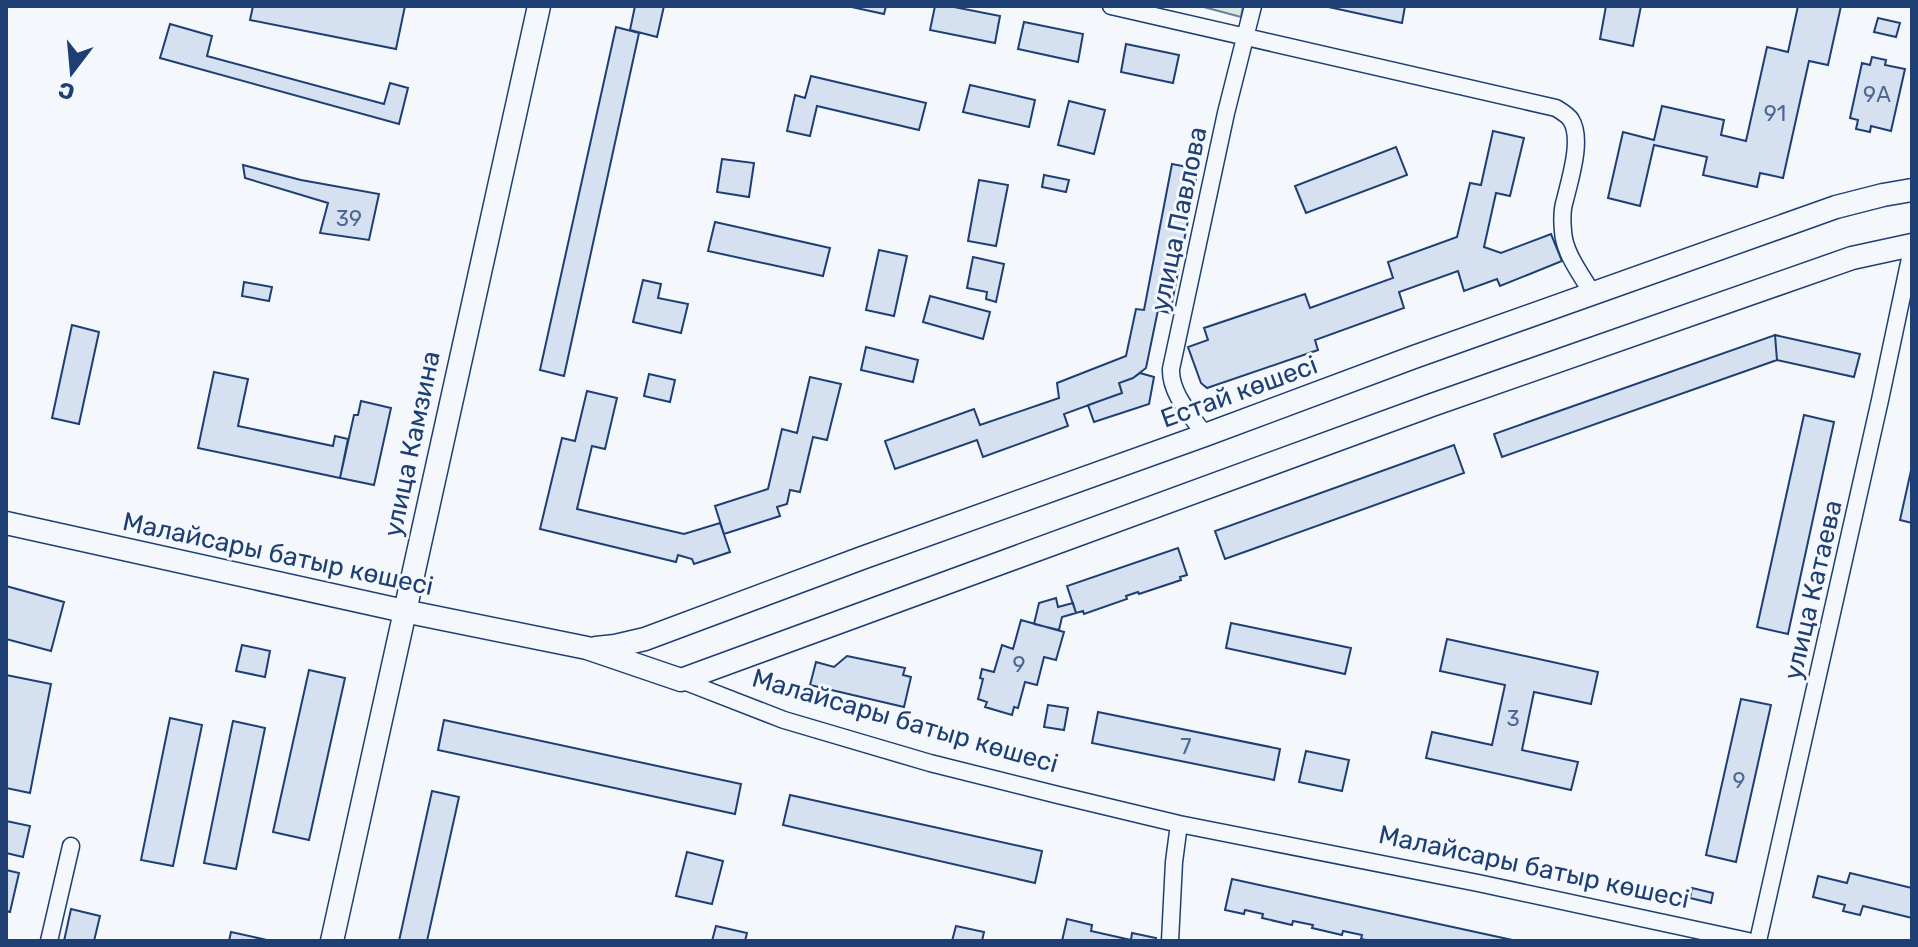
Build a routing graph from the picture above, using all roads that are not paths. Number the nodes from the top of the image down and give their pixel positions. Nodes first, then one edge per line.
1 (539, 6) edge
2 (1111, 6) edge
3 (1253, 6) edge
4 (1245, 36) junction
5 (1912, 190) edge
6 (1912, 247) edge
7 (1592, 293) junction
8 (1205, 435) junction
9 (6, 523) edge
10 (404, 611) junction
11 (587, 648) junction
12 (681, 680) junction
13 (1179, 824) junction
14 (71, 846) dead end
15 (49, 941) edge
16 (332, 941) edge
17 (1170, 941) edge
18 (1748, 941) edge
19 (1758, 941) edge

1 - 10 main road, улица Камзина
2 - 4 street
3 - 4 street, улица Павлова
4 - 7 street
4 - 8 street, улица Павлова
5 - 7 main road, Естай көшесі
6 - 12 main road
6 - 19 street, улица Катаева
7 - 8 main road, Естай көшесі
8 - 11 main road, Естай көшесі
9 - 10 main road, Малайсары батыр көшесі
10 - 11 main road, Малайсары батыр көшесі
10 - 16 main road, улица Камзина
11 - 12 main road, Малайсары батыр көшесі
12 - 13 street, Малайсары батыр көшесі
13 - 17 street
13 - 18 street, Малайсары батыр көшесі
14 - 15 street

